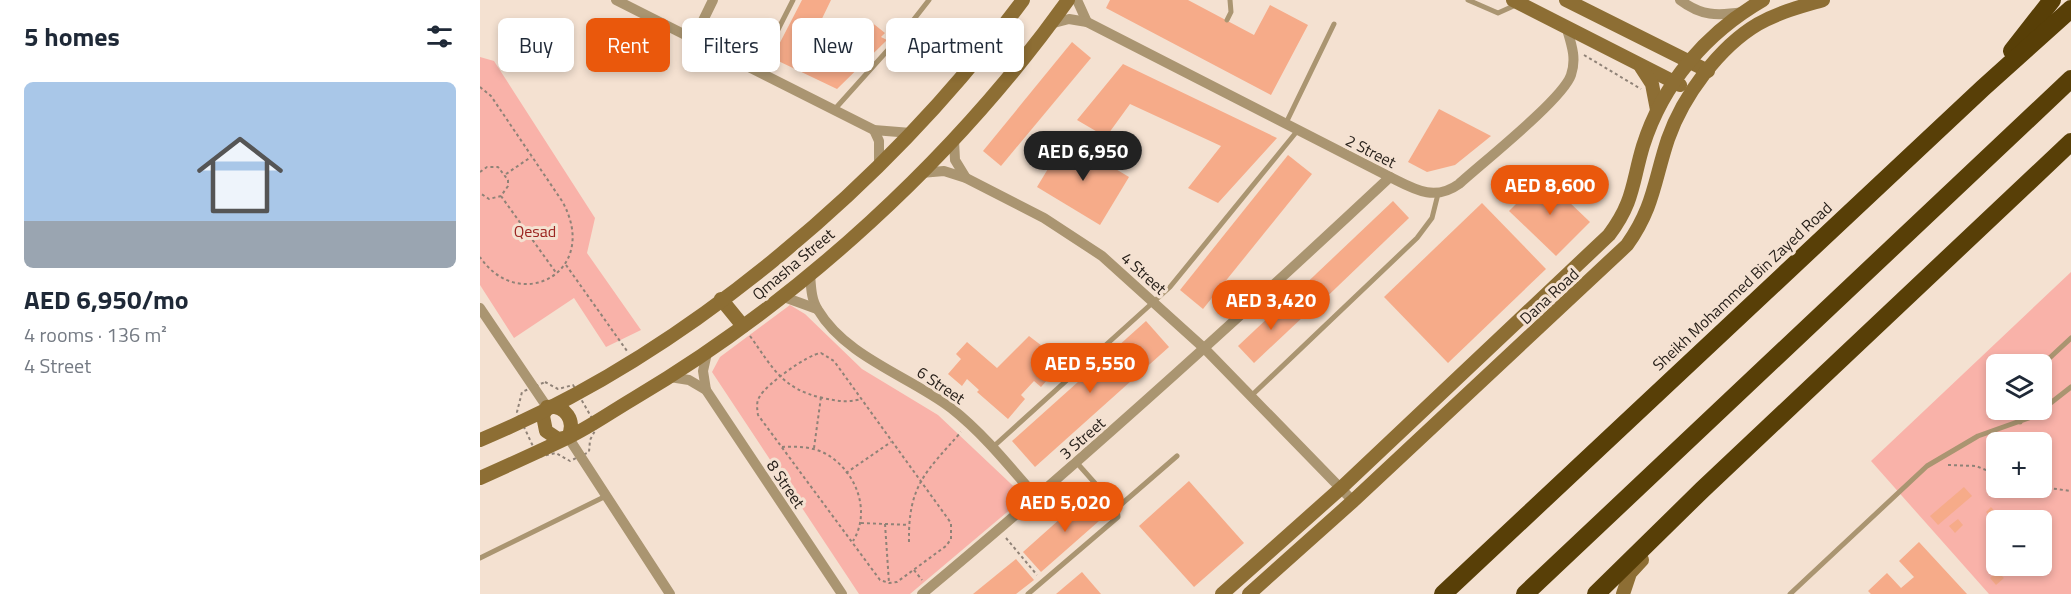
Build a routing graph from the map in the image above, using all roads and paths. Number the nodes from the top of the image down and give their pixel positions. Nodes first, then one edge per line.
1 (616, 0) edge
2 (713, 0) edge
3 (793, 0) edge
4 (929, 0) edge
5 (1068, 0) edge
6 (1077, 0) edge
7 (1230, 0) edge
8 (1468, 0) edge
9 (1680, 0) edge
10 (1763, 0) edge
11 (1823, 0) edge
12 (2052, 0) edge
13 (1571, 1) edge
14 (1516, 2) edge
15 (1018, 3) edge
16 (632, 4) edge
17 (2071, 9) edge
18 (1743, 12) junction
19 (704, 18) edge
20 (1227, 20) dead end
21 (1087, 22) junction
22 (1050, 24) junction
23 (1334, 24) dead end
24 (780, 26) edge
25 (1566, 26) junction
26 (682, 32) edge
27 (1574, 54) junction
28 (1689, 61) junction
29 (1637, 63) junction
30 (1708, 71) junction
31 (759, 72) edge
32 (2071, 80) edge
33 (1674, 82) junction
34 (1652, 84) junction
35 (480, 87) edge
36 (1983, 88) junction
37 (1692, 91) junction
38 (834, 110) junction
39 (1657, 110) junction
40 (1286, 123) junction
41 (874, 130) junction
42 (1298, 130) junction
43 (911, 133) junction
44 (954, 140) junction
45 (2071, 142) edge
46 (532, 157) junction
47 (879, 166) junction
48 (481, 169) edge
49 (920, 173) junction
50 (506, 174) junction
51 (1390, 177) junction
52 (966, 178) junction
53 (480, 193) edge
54 (1438, 194) junction
55 (501, 196) junction
56 (480, 257) edge
57 (566, 265) junction
58 (556, 274) junction
59 (810, 274) junction
60 (784, 297) junction
61 (721, 299) junction
62 (1154, 302) junction
63 (480, 308) edge
64 (817, 309) junction
65 (743, 326) junction
66 (2071, 338) edge
67 (1205, 350) junction
68 (707, 353) junction
69 (2052, 356) edge
70 (634, 361) junction
71 (670, 377) junction
72 (780, 378) junction
73 (2071, 387) edge
74 (706, 390) junction
75 (821, 397) junction
76 (1250, 397) junction
77 (861, 399) junction
78 (547, 407) junction
79 (2020, 422) joint
80 (969, 423) junction
81 (482, 436) edge
82 (568, 437) junction
83 (891, 441) junction
84 (782, 447) junction
85 (993, 447) junction
86 (813, 449) junction
87 (1177, 456) dead end
88 (1077, 463) junction
89 (1927, 466) junction
90 (1986, 470) edge
91 (846, 473) junction
92 (480, 478) edge
93 (920, 480) junction
94 (2052, 488) edge
95 (1340, 489) junction
96 (1702, 490) junction
97 (2071, 491) edge
98 (606, 496) junction
99 (1037, 498) junction
100 (1353, 501) junction
101 (1117, 508) junction
102 (1671, 520) junction
103 (861, 523) junction
104 (885, 524) junction
105 (909, 525) junction
106 (999, 530) junction
107 (853, 541) junction
108 (909, 542) dead end
109 (480, 558) edge
110 (1043, 582) junction
111 (889, 583) junction
112 (670, 594) edge
113 (842, 594) edge
114 (922, 594) edge
115 (1028, 594) edge
116 (1222, 594) edge
117 (1248, 594) edge
118 (1443, 594) edge
119 (1525, 594) edge
120 (1581, 594) edge
121 (1596, 594) edge
122 (1623, 594) edge
123 (1790, 594) edge

1 - 16 street
2 - 19 street
3 - 24 lane
4 - 38 lane
5 - 22 street, Qmasha Street
6 - 21 street
7 - 20 lane
8 - 14 lane
9 - 18 street
10 - 18 street, Dana Road
11 - 30 street, Dana Road
12 - 36 highway
13 - 28 street
14 - 25 street
15 - 43 street, Qmasha Street
16 - 26 street
17 - 36 highway, Sheikh Mohammed Bin Zayed Road
18 - 28 street, Dana Road
21 - 22 street, 2 Street
21 - 40 street, 2 Street
22 - 44 street, Qmasha Street
23 - 40 lane
25 - 27 street
25 - 29 street
27 - 34 path
27 - 54 street
28 - 30 street
28 - 33 street, Dana Road
29 - 33 street
29 - 34 street
30 - 37 street, Dana Road
31 - 38 street
32 - 119 highway
33 - 37 street
33 - 39 street, Dana Road
34 - 39 street
35 - 46 path
36 - 118 highway, Sheikh Mohammed Bin Zayed Road
37 - 100 street, Dana Road
38 - 41 street
39 - 95 street, Dana Road
40 - 42 street, 2 Street
41 - 43 street
41 - 47 street
42 - 51 street, 2 Street
42 - 62 lane
43 - 47 street, Qmasha Street
44 - 49 street, Qmasha Street
44 - 52 street
45 - 96 highway
46 - 50 path
46 - 57 path
47 - 61 street, Qmasha Street
48 - 50 path
49 - 52 street, 4 Street
49 - 59 street, Qmasha Street
50 - 55 path
51 - 54 street, 2 Street
51 - 67 street, 3 Street
52 - 62 street, 4 Street
53 - 55 path
54 - 76 lane
55 - 58 path
56 - 58 path
57 - 58 path
57 - 70 path
59 - 60 street, Qmasha Street
59 - 64 street, 6 Street
60 - 64 street, 6 Street
60 - 65 street, Qmasha Street
61 - 65 street
61 - 70 street, Qmasha Street
62 - 67 street, 4 Street
62 - 85 lane
63 - 78 street
64 - 80 street, 6 Street
65 - 68 street, Qmasha Street
65 - 72 path
66 - 69 lane
67 - 76 street, 4 Street
67 - 88 street, 3 Street
68 - 71 street, Qmasha Street
68 - 74 street
70 - 78 street, Qmasha Street
71 - 74 street
71 - 82 street, Qmasha Street
72 - 75 path
72 - 77 path
72 - 84 path
73 - 79 lane
74 - 113 street, 8 Street
75 - 77 path
75 - 86 path
76 - 95 street, 4 Street
77 - 83 path
78 - 81 street, Qmasha Street
78 - 82 street
78 - 82 street
79 - 89 lane
80 - 85 street, 6 Street
80 - 93 path
82 - 92 street, Qmasha Street
82 - 98 street
83 - 91 path
83 - 93 path
84 - 86 path
84 - 107 path
85 - 99 street, 6 Street
86 - 91 path
87 - 101 lane
88 - 99 street, 3 Street
88 - 101 lane
89 - 90 path
89 - 123 lane
91 - 103 path
93 - 105 path
93 - 111 path
94 - 97 path
95 - 100 street, 4 Street
95 - 116 street, Dana Road
96 - 102 highway
96 - 122 street
98 - 109 lane
98 - 112 street
99 - 106 street, 3 Street
100 - 117 street, Dana Road
101 - 110 lane
102 - 120 highway
102 - 121 highway
103 - 104 path
103 - 107 path
104 - 105 path
104 - 111 path
105 - 108 path
106 - 110 path
106 - 114 street, 3 Street
107 - 111 path
110 - 115 lane

